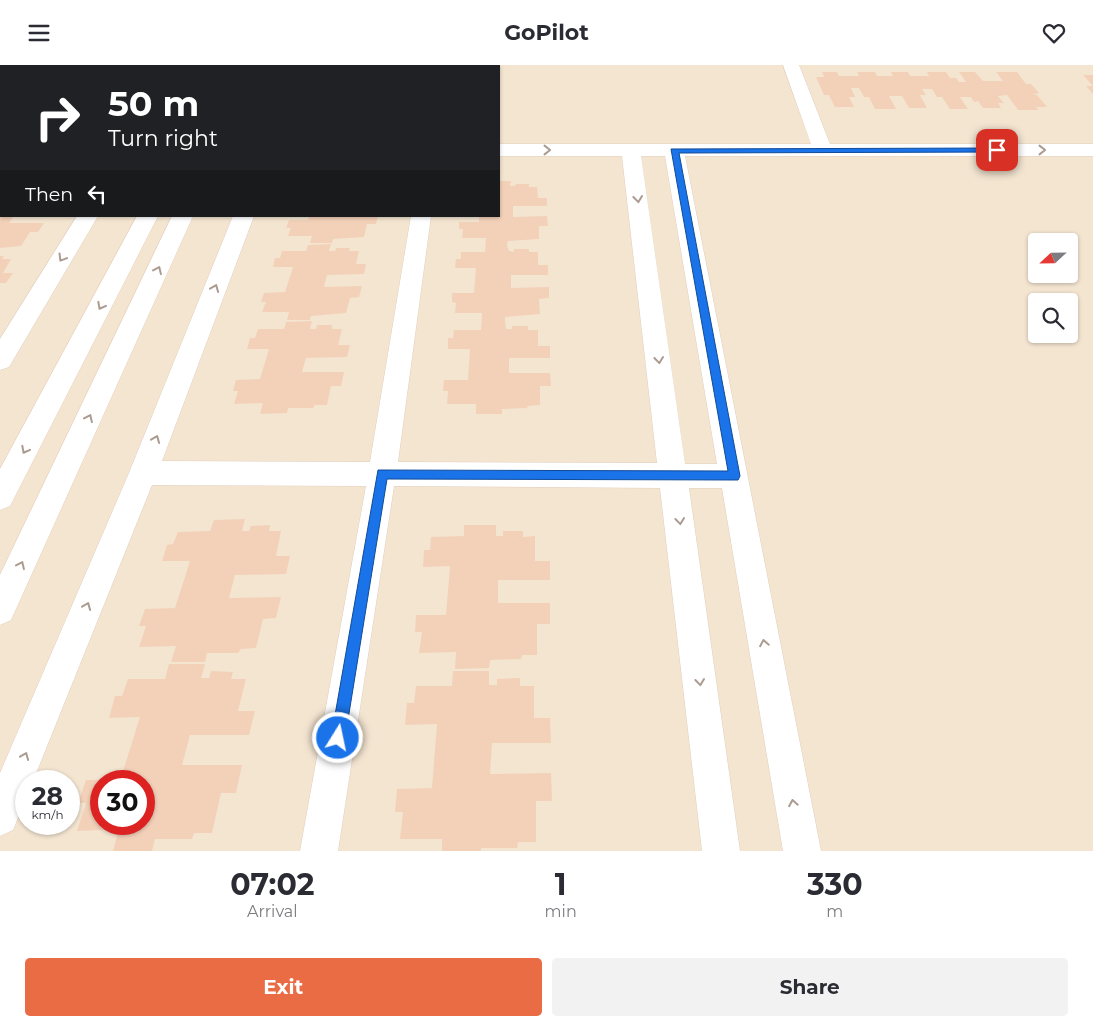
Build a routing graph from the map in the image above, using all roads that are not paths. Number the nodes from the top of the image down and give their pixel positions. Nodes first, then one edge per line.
1 (791, 65) edge
2 (797, 131) dead end
3 (817, 131) junction
4 (837, 131) dead end
5 (674, 150) junction
6 (823, 150) junction
7 (1093, 150) edge
8 (500, 151) edge
9 (631, 151) junction
10 (87, 217) edge
11 (147, 217) edge
12 (184, 217) edge
13 (244, 217) edge
14 (421, 217) edge
15 (0, 360) edge
16 (142, 473) junction
17 (382, 474) junction
18 (674, 476) junction
19 (734, 476) junction
20 (0, 497) edge
21 (0, 609) edge
22 (0, 817) edge
23 (319, 851) edge
24 (721, 851) edge
25 (802, 851) edge

1 - 3 street
2 - 3 street
3 - 4 street
3 - 6 street
5 - 6 street
5 - 9 street
5 - 19 street
6 -> 7 street
8 -> 9 street
9 -> 18 street
10 -> 15 street
11 -> 20 street
21 -> 12 street
16 -> 13 street
14 - 17 street
16 - 17 street
22 -> 16 street
17 - 18 street
17 - 23 street
18 - 19 street
18 -> 24 street
25 -> 19 street

